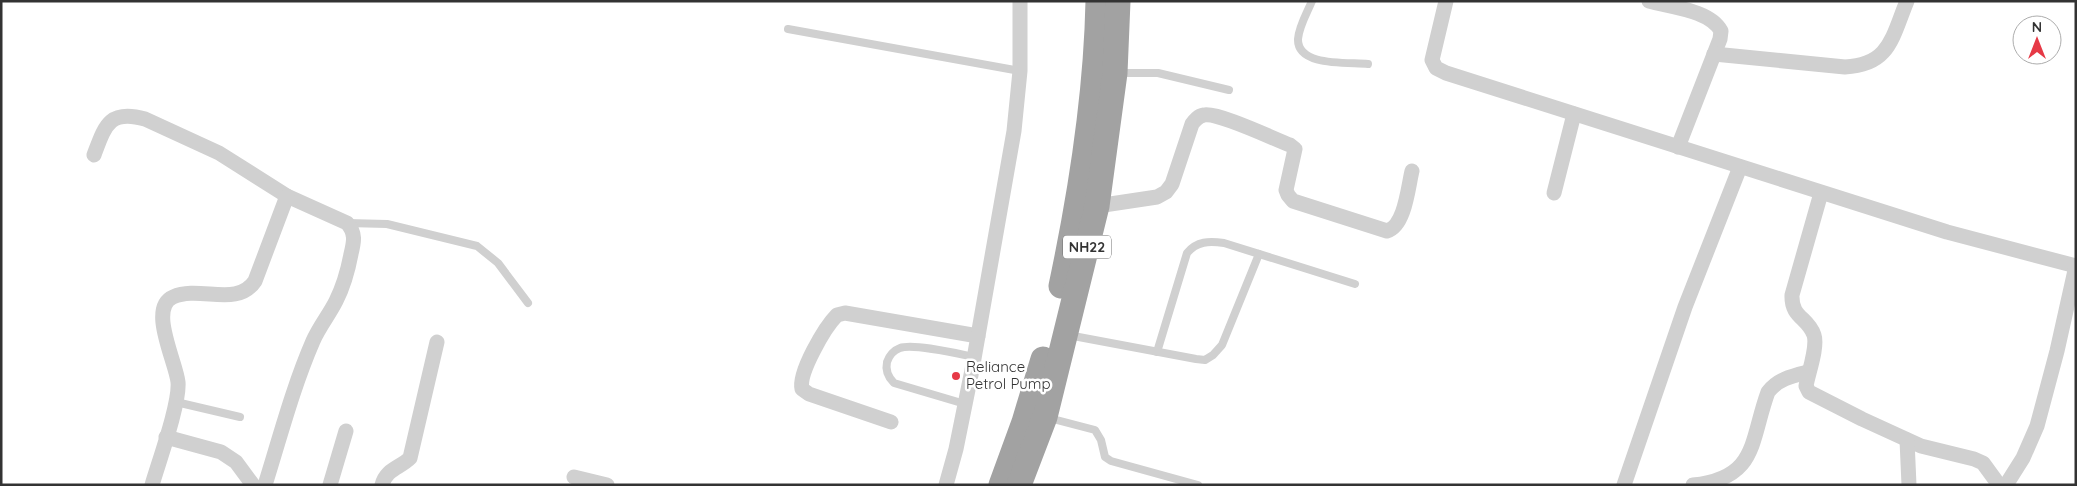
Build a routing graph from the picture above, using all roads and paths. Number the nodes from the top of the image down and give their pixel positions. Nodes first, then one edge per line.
1 (1020, 1) edge
2 (1098, 1) edge
3 (1118, 1) edge
4 (1312, 1) edge
5 (1446, 1) edge
6 (1649, 1) edge
7 (1907, 1) edge
8 (788, 29) dead end
9 (1714, 54) junction
10 (1368, 64) dead end
11 (1020, 71) junction
12 (1115, 73) junction
13 (1229, 90) dead end
14 (1574, 114) junction
15 (1678, 147) junction
16 (94, 155) dead end
17 (1740, 167) junction
18 (1412, 171) dead end
19 (1554, 193) dead end
20 (1821, 193) junction
21 (287, 196) junction
22 (1097, 206) junction
23 (347, 223) junction
24 (1259, 254) junction
25 (2076, 266) edge
26 (1355, 284) dead end
27 (528, 303) dead end
28 (1066, 335) junction
29 (978, 336) junction
30 (437, 342) dead end
31 (1157, 352) junction
32 (974, 357) junction
33 (1808, 372) junction
34 (176, 402) junction
35 (965, 404) junction
36 (240, 417) dead end
37 (1045, 417) junction
38 (891, 422) dead end
39 (346, 431) dead end
40 (166, 437) junction
41 (1907, 440) junction
42 (574, 477) dead end
43 (152, 485) edge
44 (253, 485) edge
45 (265, 485) edge
46 (330, 485) edge
47 (382, 485) edge
48 (607, 485) edge
49 (946, 485) edge
50 (1002, 485) edge
51 (1019, 485) edge
52 (1198, 485) edge
53 (1624, 485) edge
54 (1693, 485) edge
55 (1909, 485) edge
56 (1999, 485) edge
57 (2006, 485) edge

1 - 11 street
2 - 50 highway, NH22
3 - 12 highway, NH22
4 - 10 lane
5 - 14 street
6 - 9 street
7 - 9 street
8 - 11 lane
9 - 15 street
11 - 29 street
12 - 13 lane
12 - 22 highway, NH22
14 - 15 street
14 - 19 street
15 - 17 street
16 - 21 street
17 - 20 street
17 - 53 street
18 - 22 street
20 - 25 street
20 - 33 street
21 - 23 street
21 - 34 street
22 - 28 highway, NH22
23 - 27 lane
23 - 45 street
24 - 26 lane
24 - 31 lane
24 - 31 lane
25 - 57 street
28 - 31 lane
28 - 37 highway, NH22
29 - 32 street
29 - 38 street
30 - 47 street
32 - 35 street
32 - 35 lane
33 - 41 street
33 - 54 street
34 - 36 lane
34 - 40 street
35 - 49 street
37 - 51 highway, NH22
37 - 52 lane
39 - 46 street
40 - 43 street
40 - 44 street
41 - 55 street
41 - 56 street
42 - 48 street

